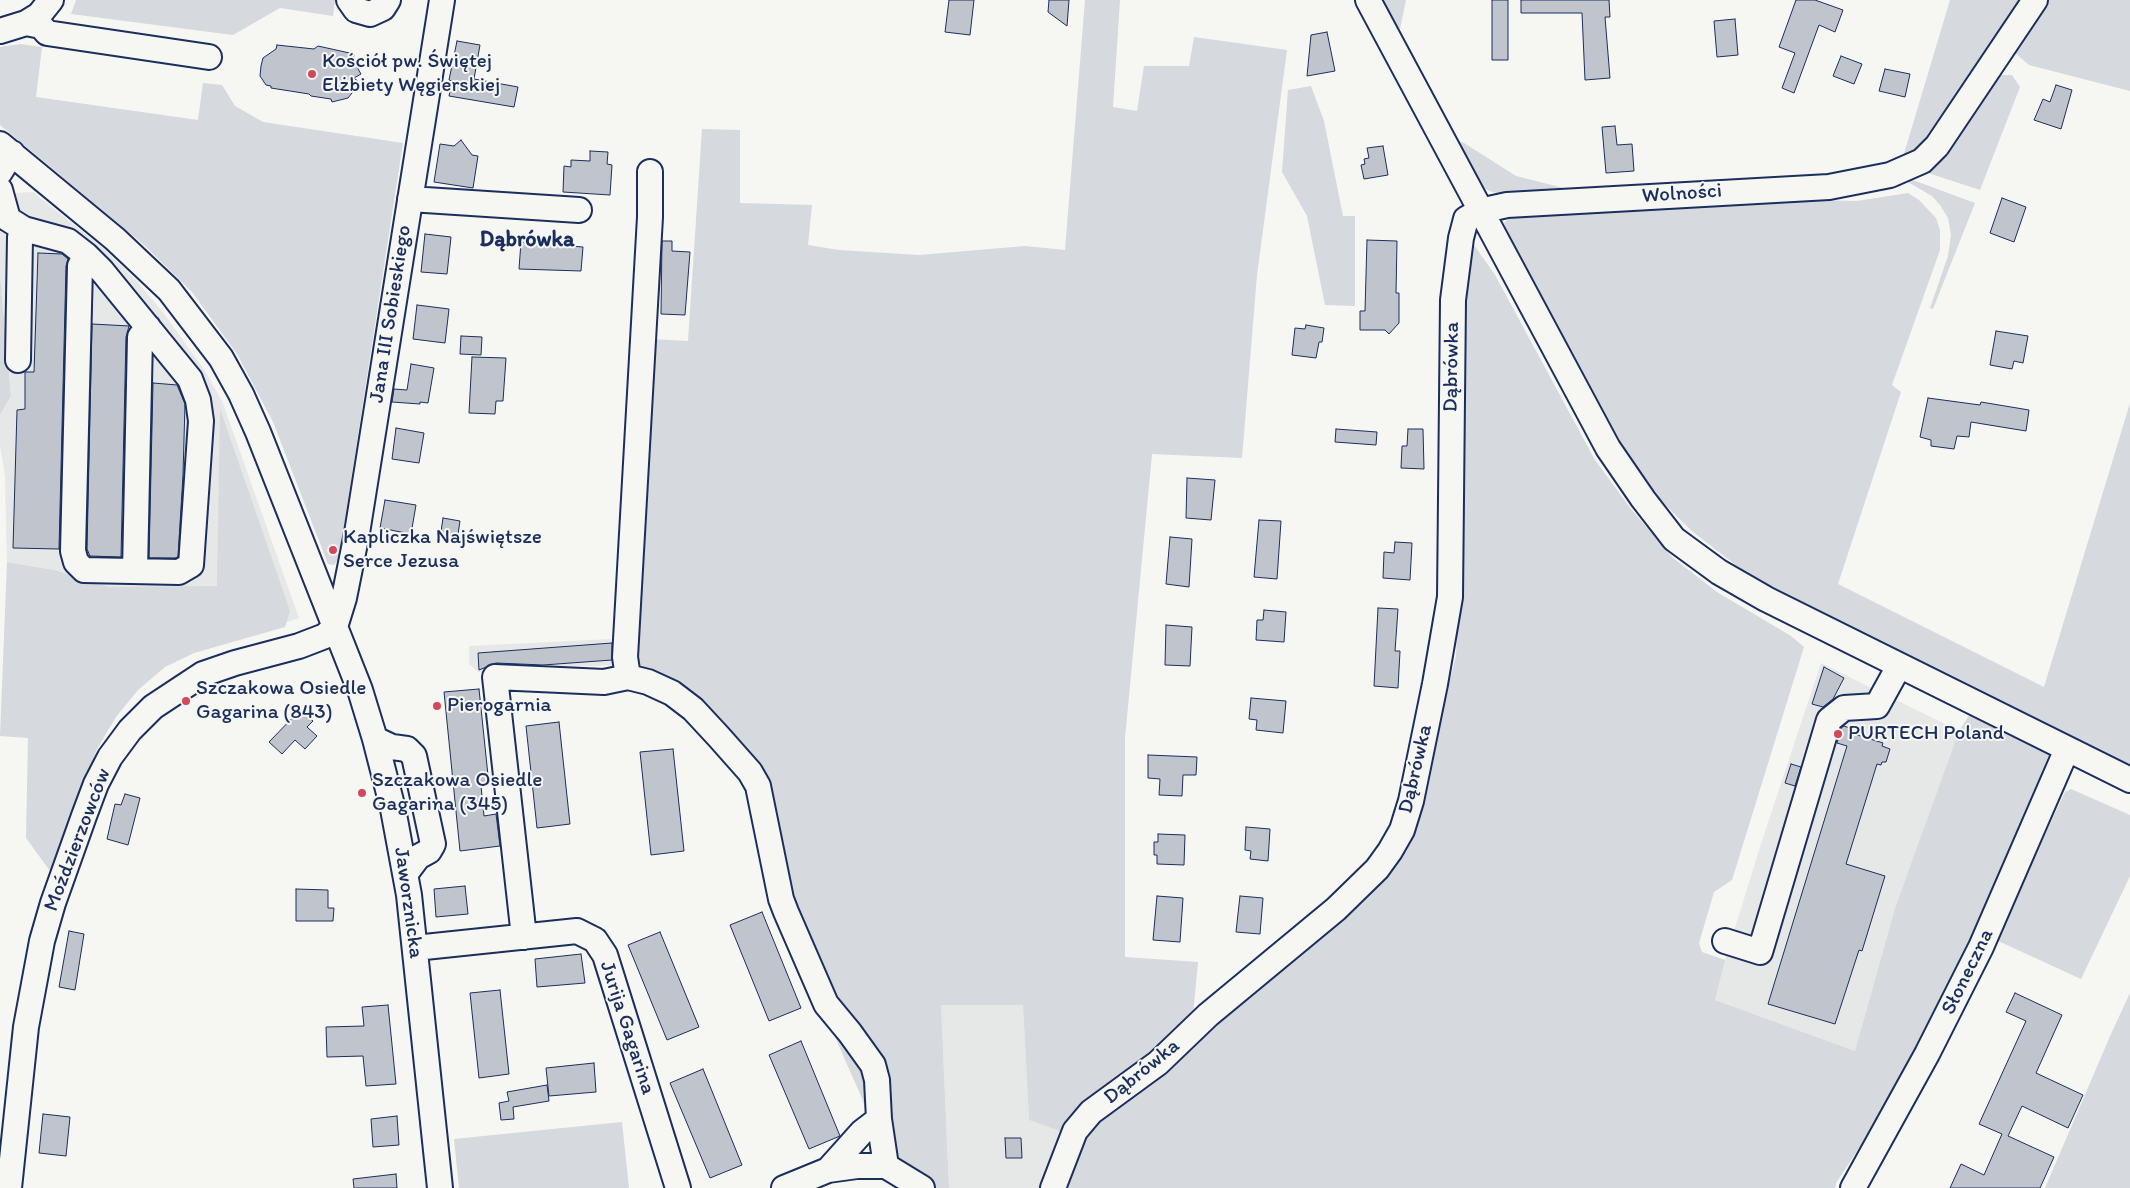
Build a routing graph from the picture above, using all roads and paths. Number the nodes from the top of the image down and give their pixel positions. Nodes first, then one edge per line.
1 (51, 0) edge
2 (349, 0) edge
3 (388, 0) edge
4 (1368, 0) edge
5 (2036, 0) edge
6 (436, 1) edge
7 (26, 23) junction
8 (0, 32) edge
9 (209, 57) dead end
10 (4, 156) edge
11 (650, 172) dead end
12 (0, 190) edge
13 (410, 199) junction
14 (579, 210) dead end
15 (1480, 210) junction
16 (24, 229) junction
17 (86, 255) junction
18 (148, 327) junction
19 (18, 360) dead end
20 (135, 571) junction
21 (335, 627) junction
22 (1899, 666) junction
23 (628, 677) junction
24 (375, 739) junction
25 (2067, 749) junction
26 (2130, 780) edge
27 (406, 873) junction
28 (524, 937) junction
29 (1725, 941) dead end
30 (415, 948) junction
31 (879, 1119) junction
32 (886, 1166) junction
33 (828, 1170) junction
34 (9, 1188) edge
35 (440, 1188) edge
36 (678, 1188) edge
37 (784, 1188) edge
38 (922, 1188) edge
39 (1053, 1188) edge
40 (1853, 1188) edge

1 - 7 street
2 - 3 street
4 - 15 street
5 - 15 street, Wolności
6 - 13 street, Jana III Sobieskiego
7 - 8 street
7 - 9 street
10 - 21 street, Jaworznicka
11 - 23 street
12 - 16 street
13 - 14 street
13 - 21 street, Jana III Sobieskiego
15 - 22 street
15 - 39 street, Dąbrówka
16 - 17 street
16 - 19 street
17 - 18 street
17 - 20 street
18 - 20 street
18 - 20 street
21 - 24 street, Jaworznicka
21 - 34 street, Moździerzowców
22 - 25 street
22 - 29 street
23 - 28 street
23 - 31 street
24 - 27 street, Jaworznicka
24 - 27 street
25 - 26 street
25 - 40 street, Słoneczna
27 - 30 street, Jaworznicka
28 - 30 street, Jurija Gagarina
28 - 36 street, Jurija Gagarina
30 - 35 street, Jaworznicka
31 - 32 street
31 - 33 street
32 - 33 street
32 - 38 street
33 - 37 street

